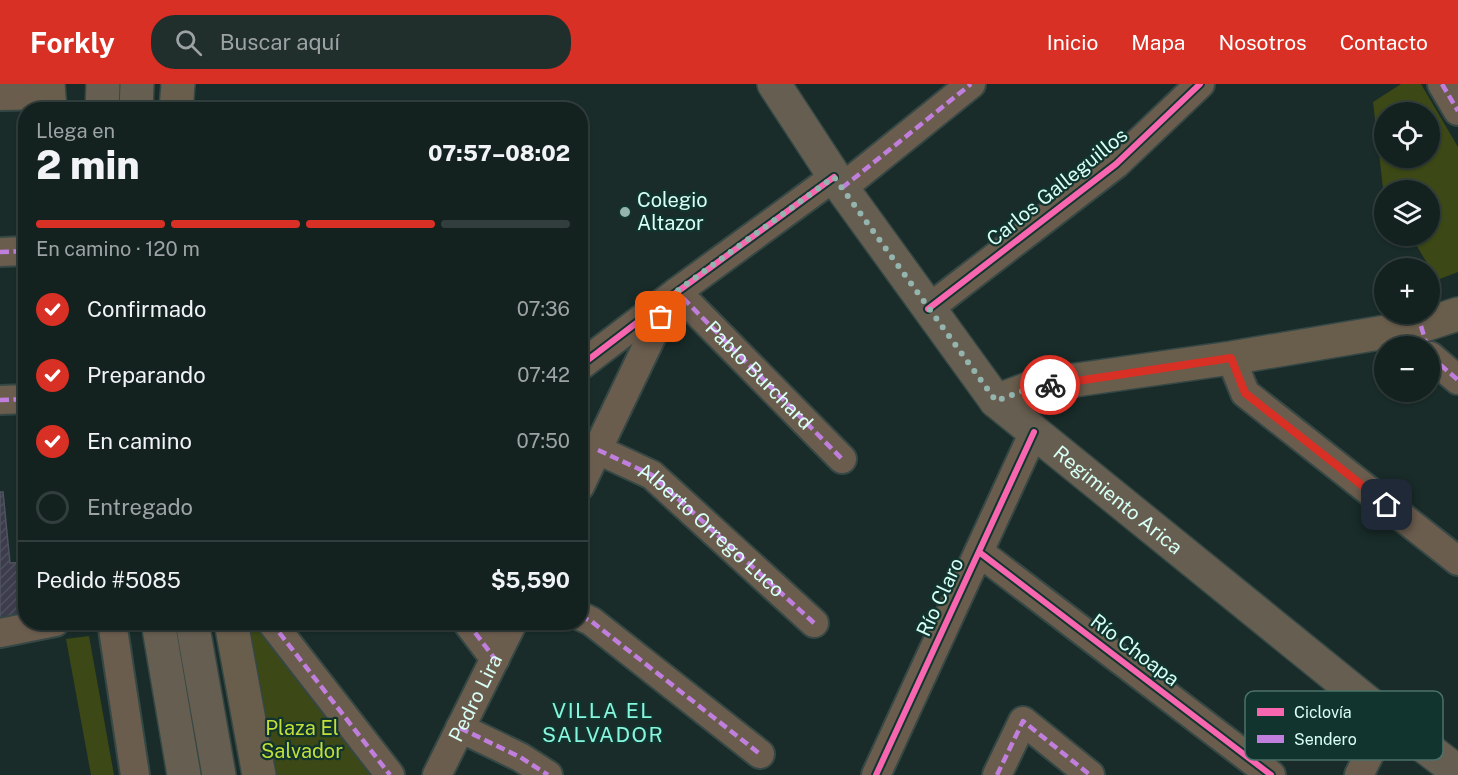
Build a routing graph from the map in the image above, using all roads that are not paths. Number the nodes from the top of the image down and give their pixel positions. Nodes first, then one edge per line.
1 (103, 84) edge
2 (137, 84) edge
3 (178, 84) edge
4 (774, 84) edge
5 (971, 84) edge
6 (1200, 84) edge
7 (1442, 84) edge
8 (0, 96) edge
9 (49, 96) edge
10 (102, 102) edge
11 (136, 102) edge
12 (177, 102) edge
13 (1458, 111) edge
14 (838, 183) junction
15 (18, 251) edge
16 (0, 252) edge
17 (674, 295) junction
18 (928, 309) junction
19 (1458, 314) edge
20 (1434, 336) edge
21 (1374, 347) edge
22 (1231, 358) junction
23 (1440, 359) edge
24 (588, 360) edge
25 (1458, 380) edge
26 (18, 399) edge
27 (0, 400) edge
28 (996, 401) junction
29 (1034, 432) junction
30 (598, 450) junction
31 (842, 459) dead end
32 (588, 470) edge
33 (979, 552) junction
34 (1458, 561) edge
35 (588, 620) edge
36 (814, 623) dead end
37 (18, 629) edge
38 (113, 630) edge
39 (145, 630) edge
40 (159, 630) edge
41 (232, 630) edge
42 (277, 630) edge
43 (473, 630) edge
44 (509, 630) edge
45 (194, 631) edge
46 (0, 633) edge
47 (495, 659) junction
48 (1354, 691) edge
49 (175, 727) junction
50 (460, 728) junction
51 (760, 753) dead end
52 (1245, 755) edge
53 (1251, 760) edge
54 (1366, 760) edge
55 (1442, 760) edge
56 (1458, 772) edge
57 (135, 775) edge
58 (184, 775) edge
59 (219, 775) edge
60 (259, 775) edge
61 (390, 775) edge
62 (438, 775) edge
63 (548, 775) edge
64 (876, 775) edge
65 (997, 775) edge
66 (1090, 775) edge
67 (1271, 775) edge
68 (1359, 775) edge

1 - 10 main road
2 - 11 main road
3 - 12 main road
4 - 14 main road, Regimiento Arica
5 - 14 street
6 - 18 street, Carlos Galleguillos
7 - 13 street
8 - 9 street
14 - 17 street
14 - 18 main road, Regimiento Arica
15 - 16 street
17 - 24 street
17 - 30 street
17 - 31 street, Pablo Burchard
18 - 28 main road, Regimiento Arica
19 - 20 main road
21 - 22 main road
22 - 28 main road
22 - 34 street
23 - 25 street
26 - 27 street
28 - 29 main road, Regimiento Arica
29 - 33 street, Río Claro
29 - 48 main road, Regimiento Arica
30 - 32 street
30 - 36 street, Alberto Orrego Luco
33 - 52 street, Río Choapa
33 - 64 street, Río Claro
35 - 51 street
37 - 46 street
38 - 57 street
39 - 49 main road
40 - 49 main road
41 - 60 main road
42 - 61 street
43 - 47 street
44 - 47 street, Pedro Lira
45 - 59 main road
47 - 50 street, Pedro Lira
49 - 58 main road
50 - 62 street, Pedro Lira
50 - 63 street
53 - 67 street, Río Choapa
54 - 68 street
55 - 56 main road, Regimiento Arica
65 - 66 street

